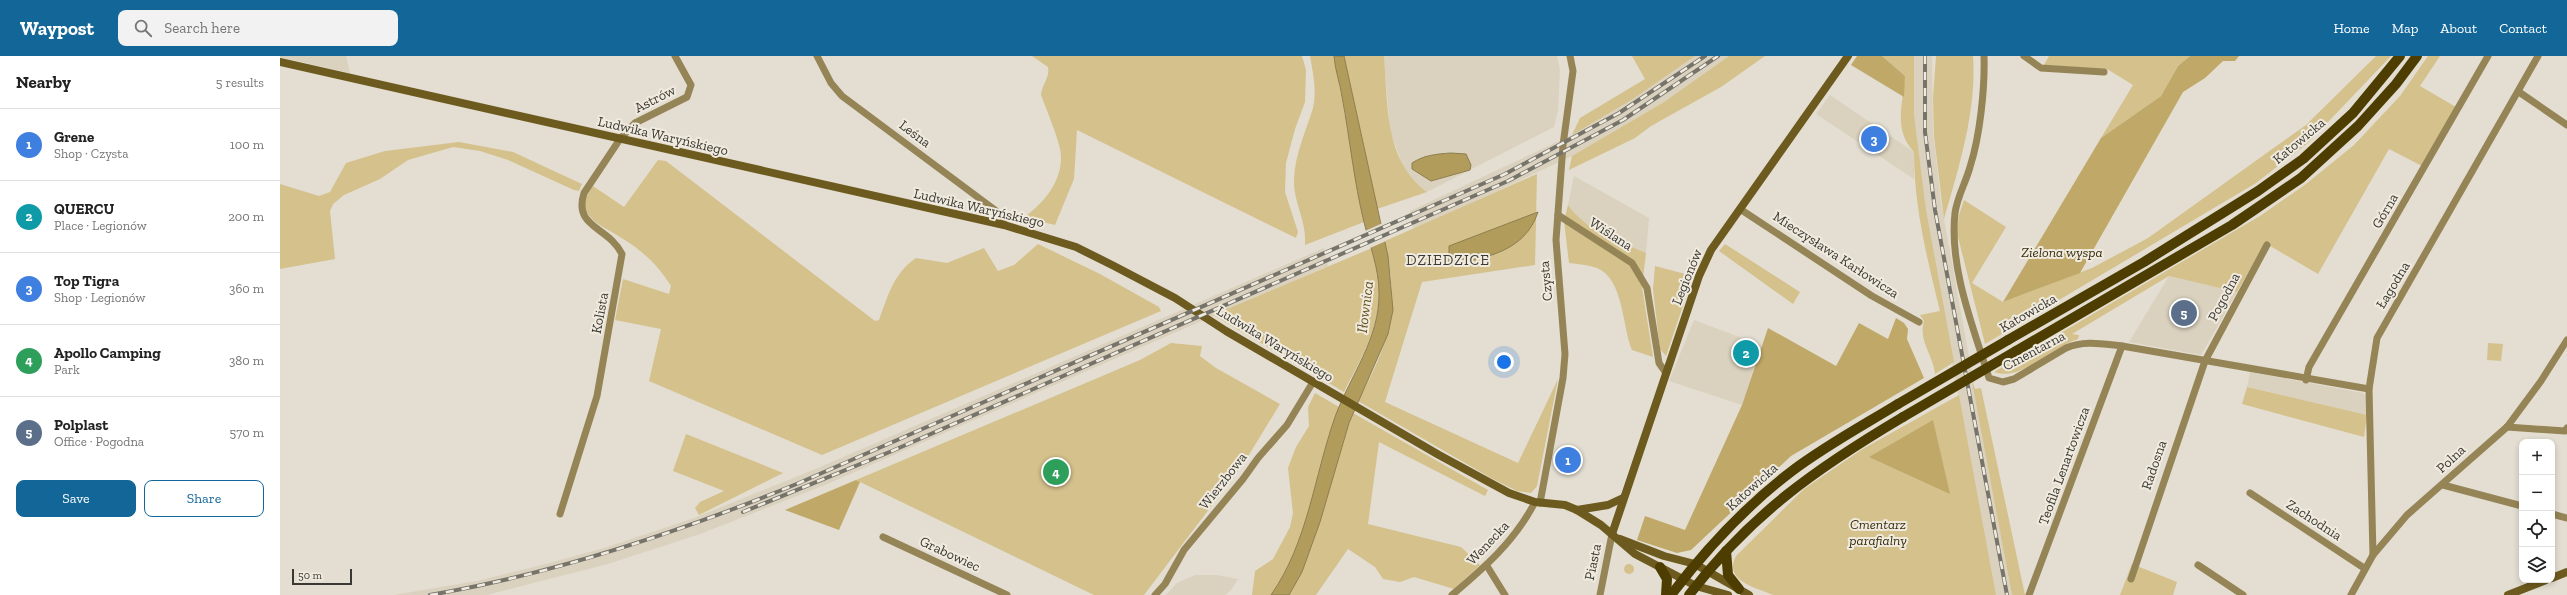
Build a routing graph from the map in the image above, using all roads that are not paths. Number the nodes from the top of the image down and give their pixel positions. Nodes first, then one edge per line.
1 (675, 56) edge
2 (817, 56) edge
3 (1570, 56) edge
4 (1848, 56) edge
5 (1984, 56) edge
6 (2024, 56) edge
7 (2400, 56) edge
8 (2417, 56) edge
9 (2488, 56) edge
10 (2538, 56) edge
11 (280, 62) edge
12 (2104, 72) dead end
13 (2519, 92) junction
14 (2567, 125) edge
15 (620, 139) junction
16 (1740, 209) junction
17 (1558, 215) junction
18 (1004, 225) junction
19 (2267, 245) dead end
20 (1919, 322) dead end
21 (2567, 340) edge
22 (2122, 346) junction
23 (2205, 361) junction
24 (1666, 373) junction
25 (2306, 380) junction
26 (1313, 382) junction
27 (2369, 389) junction
28 (2507, 427) junction
29 (2567, 428) edge
30 (2443, 485) junction
31 (2250, 494) dead end
32 (1623, 498) junction
33 (1537, 502) junction
34 (2519, 505) edge
35 (1577, 510) junction
36 (560, 514) dead end
37 (2555, 515) edge
38 (2567, 518) edge
39 (1613, 535) junction
40 (883, 537) dead end
41 (1726, 551) junction
42 (2373, 555) junction
43 (1695, 564) junction
44 (2198, 565) dead end
45 (1487, 566) junction
46 (1660, 567) junction
47 (2364, 568) junction
48 (1708, 571) junction
49 (2567, 572) edge
50 (2555, 577) edge
51 (1683, 579) junction
52 (2131, 579) dead end
53 (2538, 583) edge
54 (1696, 586) junction
55 (1740, 589) junction
56 (1007, 595) edge
57 (1155, 595) edge
58 (1452, 595) edge
59 (1505, 595) edge
60 (1600, 595) edge
61 (1666, 595) edge
62 (1671, 595) edge
63 (1689, 595) edge
64 (1728, 595) edge
65 (1749, 595) edge
66 (2029, 595) edge
67 (2243, 595) edge
68 (2351, 595) edge
69 (2508, 595) edge

1 - 15 street, Astrów
2 - 18 street, Leśna
3 - 17 street, Czysta
4 - 16 street, Legionów
5 - 22 street, Cmentarna
6 - 12 street
7 - 43 main road, Katowicka, bridge
8 - 41 main road, Katowicka, bridge
9 - 25 street, Górna
10 - 13 street, Łagodna
11 - 15 street, Ludwika Waryńskiego
13 - 14 street
13 - 27 street, Łagodna
15 - 18 street, Ludwika Waryńskiego
15 - 36 street, Kolista
16 - 20 street, Mieczysława Karłowicza
16 - 24 street, Legionów
17 - 24 street, Wiślana
17 - 33 street, Czysta
18 - 26 street, Ludwika Waryńskiego
19 - 23 street, Pogodna
21 - 28 street, Polna
22 - 23 street, Cmentarna
22 - 66 street, Teofila Lenartowicza
23 - 25 street, Cmentarna
23 - 52 street, Radosna
24 - 32 street, Legionów
25 - 27 street, Cmentarna
26 - 33 street, Ludwika Waryńskiego
26 - 57 street, Wierzbowa
27 - 42 street, Łagodna
28 - 29 street
28 - 30 street, Polna
30 - 34 street
30 - 42 street, Polna
31 - 47 street, Zachodnia
32 - 35 street
32 - 39 street, Legionów
33 - 35 street, Ludwika Waryńskiego
33 - 45 street, Wenecka
35 - 39 street, Ludwika Waryńskiego
37 - 38 street
39 - 43 street
39 - 46 street
39 - 60 street, Piasta
40 - 56 street, Grabowiec
41 - 48 main road, Katowicka
41 - 55 main road
42 - 47 street, Polna
43 - 48 street
43 - 51 main road, Katowicka
44 - 67 street
45 - 58 street, Wenecka
45 - 59 street
46 - 51 street
46 - 61 main road
47 - 68 street, Polna
48 - 54 main road, Katowicka
48 - 55 street
49 - 50 street
51 - 54 street
51 - 62 main road, Katowicka
53 - 69 street
54 - 63 main road, Katowicka
54 - 64 street
55 - 65 street

